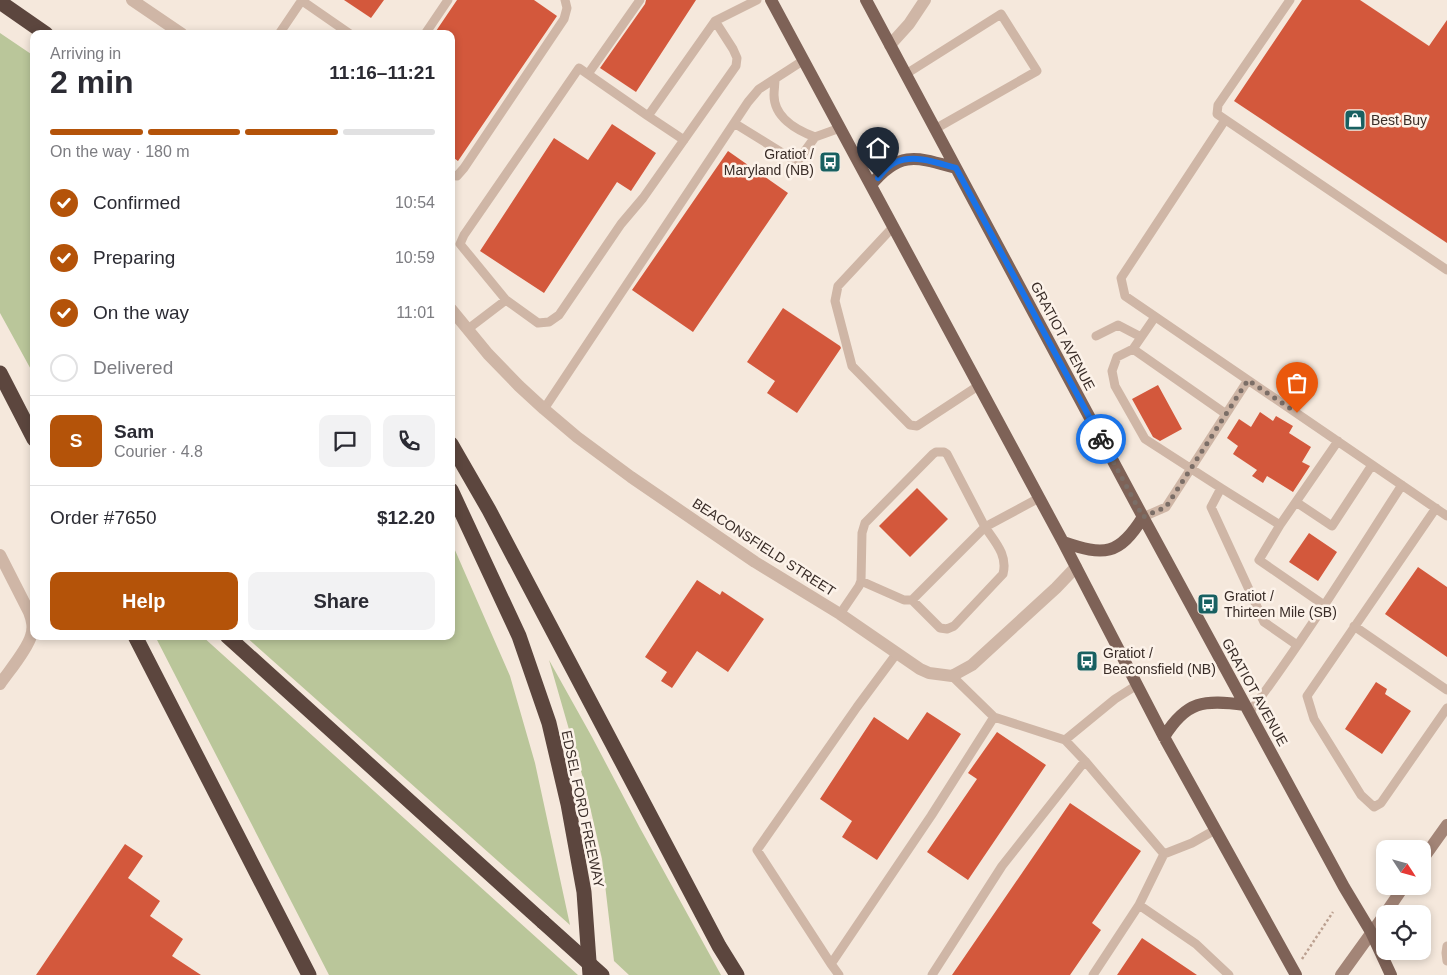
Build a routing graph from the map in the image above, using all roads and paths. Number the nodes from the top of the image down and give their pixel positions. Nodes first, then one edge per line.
1 (132, 0) edge
2 (302, 0) edge
3 (448, 0) edge
4 (565, 0) edge
5 (640, 0) edge
6 (758, 0) edge
7 (771, 0) edge
8 (866, 0) edge
9 (925, 0) edge
10 (1290, 0) edge
11 (0, 2) edge
12 (715, 21) junction
13 (40, 30) edge
14 (176, 30) edge
15 (283, 30) edge
16 (344, 30) edge
17 (428, 30) edge
18 (890, 45) junction
19 (804, 60) junction
20 (588, 74) junction
21 (906, 74) junction
22 (775, 79) junction
23 (648, 116) junction
24 (1225, 120) junction
25 (734, 123) junction
26 (840, 128) junction
27 (935, 129) junction
28 (815, 136) junction
29 (684, 140) junction
30 (956, 168) junction
31 (455, 176) edge
32 (871, 186) junction
33 (893, 227) junction
34 (1447, 270) edge
35 (506, 300) junction
36 (455, 314) edge
37 (1155, 317) junction
38 (468, 329) junction
39 (1096, 336) dead end
40 (1141, 337) junction
41 (1133, 349) junction
42 (0, 373) edge
43 (1248, 380) junction
44 (978, 386) junction
45 (544, 409) junction
46 (1226, 414) junction
47 (29, 425) edge
48 (1338, 442) junction
49 (455, 451) edge
50 (1372, 465) junction
51 (1191, 468) junction
52 (1402, 486) junction
53 (1222, 488) junction
54 (1038, 498) junction
55 (455, 499) edge
56 (1296, 502) junction
57 (1436, 508) junction
58 (1447, 516) edge
59 (1143, 517) junction
60 (1280, 525) junction
61 (985, 527) junction
62 (1063, 542) junction
63 (0, 555) edge
64 (1076, 568) junction
65 (861, 581) junction
66 (912, 600) junction
67 (1324, 605) junction
68 (840, 614) junction
69 (30, 615) edge
70 (1354, 626) junction
71 (30, 636) edge
72 (137, 640) edge
73 (231, 640) edge
74 (1297, 644) junction
75 (897, 653) junction
76 (952, 676) junction
77 (0, 684) edge
78 (1137, 685) junction
79 (1447, 690) edge
80 (1447, 708) edge
81 (1247, 709) junction
82 (994, 717) junction
83 (1164, 738) junction
84 (1065, 740) junction
85 (1085, 761) junction
86 (1447, 825) edge
87 (1215, 830) junction
88 (1431, 847) edge
89 (1164, 854) junction
90 (1139, 905) junction
91 (1333, 912) dead end
92 (1376, 926) edge
93 (1371, 932) junction
94 (1447, 946) edge
95 (1302, 959) dead end
96 (1447, 961) edge
97 (831, 964) junction
98 (309, 975) edge
99 (590, 975) edge
100 (602, 975) edge
101 (737, 975) edge
102 (839, 975) edge
103 (932, 975) edge
104 (1093, 975) edge
105 (1229, 975) edge
106 (1296, 975) edge
107 (1341, 975) edge
108 (1391, 975) edge

1 - 14 street
2 - 15 lane
2 - 16 lane
3 - 17 lane
4 - 31 lane
5 - 20 lane
6 - 12 lane
7 - 19 main road
8 - 18 main road, GRATIOT AVENUE
9 - 18 street
10 - 24 lane
11 - 13 highway
12 - 23 lane
12 - 29 lane
18 - 21 main road, GRATIOT AVENUE
19 - 22 lane
19 - 26 main road
20 - 23 lane
20 - 35 lane
21 - 27 main road, GRATIOT AVENUE
21 - 27 lane
22 - 25 lane
22 - 28 lane
23 - 29 lane
24 - 34 lane
24 - 37 lane
25 - 28 lane
25 - 45 lane
26 - 28 lane
26 - 32 main road
27 - 30 main road, GRATIOT AVENUE
29 - 35 lane
30 - 32 main road
30 - 59 main road, GRATIOT AVENUE
32 - 33 main road
33 - 44 main road
33 - 44 lane
35 - 38 lane
36 - 38 street, BEACONSFIELD STREET
37 - 40 lane
37 - 43 lane
38 - 45 street, BEACONSFIELD STREET
39 - 40 lane
40 - 41 lane
41 - 46 lane
41 - 51 lane
42 - 47 highway
43 - 46 lane
43 - 48 lane
44 - 54 main road
45 - 68 street, BEACONSFIELD STREET
46 - 51 lane
48 - 50 lane
48 - 56 lane
49 - 101 highway
50 - 52 lane
50 - 56 lane
51 - 53 lane
51 - 59 lane
52 - 57 lane
52 - 67 lane
53 - 60 lane
53 - 74 lane
54 - 61 lane
54 - 62 main road
55 - 99 highway, EDSEL FORD FREEWAY
56 - 60 lane
57 - 58 lane
57 - 70 lane
59 - 62 main road
59 - 81 main road, GRATIOT AVENUE
60 - 67 lane
61 - 65 lane
61 - 66 lane
61 - 66 lane
62 - 64 main road
63 - 69 street
64 - 76 street
64 - 78 main road
65 - 66 lane
65 - 68 lane
67 - 74 lane
68 - 75 street, BEACONSFIELD STREET
70 - 79 lane
70 - 80 lane
71 - 77 street
72 - 98 highway
73 - 100 highway, bridge
74 - 81 lane
75 - 76 street, BEACONSFIELD STREET
75 - 97 lane
76 - 82 lane
78 - 83 main road
78 - 84 lane
81 - 83 main road
81 - 93 main road, GRATIOT AVENUE
82 - 84 lane
82 - 97 lane
83 - 87 main road
84 - 85 lane
85 - 89 lane
85 - 103 lane
86 - 88 main road
87 - 89 lane
87 - 106 main road
89 - 90 lane
90 - 104 lane
90 - 105 lane
91 - 95 path
92 - 93 main road
93 - 107 main road
93 - 108 main road, GRATIOT AVENUE
94 - 96 lane
97 - 102 lane

